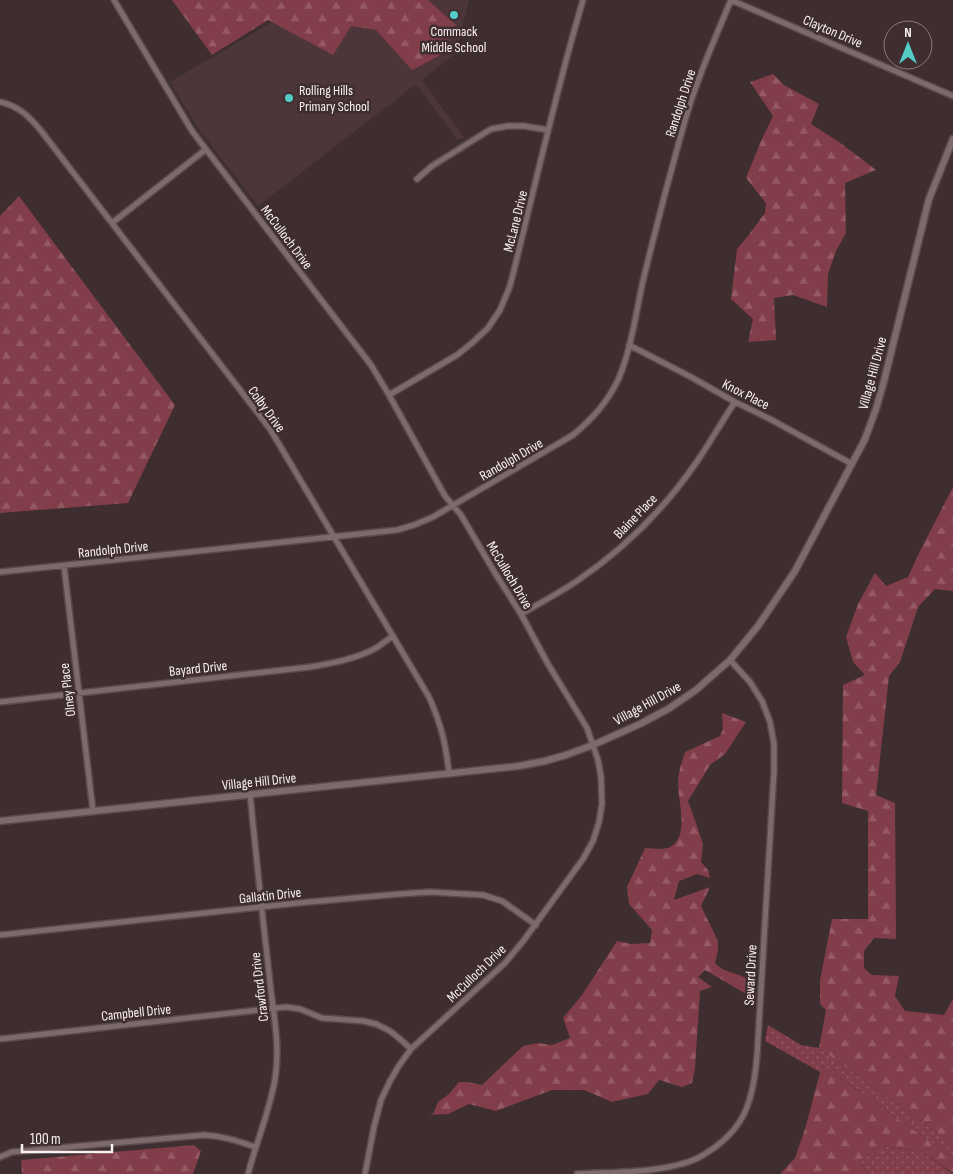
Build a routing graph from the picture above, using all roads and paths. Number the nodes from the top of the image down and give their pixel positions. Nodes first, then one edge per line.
1 (114, 0) edge
2 (583, 0) edge
3 (731, 0) edge
4 (953, 96) edge
5 (0, 102) edge
6 (548, 130) junction
7 (953, 140) edge
8 (205, 150) junction
9 (417, 179) dead end
10 (112, 223) junction
11 (629, 345) junction
12 (389, 395) junction
13 (735, 402) junction
14 (852, 464) junction
15 (453, 506) junction
16 (334, 536) junction
17 (64, 566) junction
18 (0, 572) edge
19 (521, 614) junction
20 (393, 636) junction
21 (730, 660) junction
22 (79, 692) junction
23 (0, 702) edge
24 (592, 745) junction
25 (449, 774) junction
26 (250, 794) junction
27 (93, 811) junction
28 (0, 821) edge
29 (262, 907) junction
30 (536, 925) junction
31 (0, 935) edge
32 (274, 1009) junction
33 (0, 1039) edge
34 (411, 1049) junction
35 (255, 1148) junction
36 (0, 1157) edge
37 (248, 1174) edge
38 (365, 1174) edge
39 (577, 1174) edge

1 - 8 street, McCulloch Drive
2 - 6 street, McLane Drive
3 - 4 street, Clayton Drive
3 - 11 street, Randolph Drive
5 - 10 street, Colby Drive
6 - 9 street
6 - 12 street, McLane Drive
7 - 14 street, Village Hill Drive
8 - 10 street
8 - 12 street, McCulloch Drive
10 - 16 street, Colby Drive
11 - 13 street, Knox Place
11 - 15 street, Randolph Drive
12 - 15 street, McCulloch Drive
13 - 14 street, Knox Place
13 - 19 street, Blaine Place
14 - 21 street, Village Hill Drive
15 - 16 street, Randolph Drive
15 - 19 street, McCulloch Drive
16 - 17 street, Randolph Drive
16 - 20 street, Colby Drive
17 - 18 street, Randolph Drive
17 - 22 street, Olney Place
19 - 24 street, McCulloch Drive
20 - 22 street, Bayard Drive
20 - 25 street, Colby Drive
21 - 24 street, Village Hill Drive
21 - 39 street, Seward Drive
22 - 23 street, Bayard Drive
22 - 27 street, Olney Place
24 - 25 street, Village Hill Drive
24 - 30 street, McCulloch Drive
25 - 26 street, Village Hill Drive
26 - 27 street, Village Hill Drive
26 - 29 street, Crawford Drive
27 - 28 street, Village Hill Drive
29 - 30 street, Gallatin Drive
29 - 31 street, Gallatin Drive
29 - 32 street, Crawford Drive
30 - 34 street, McCulloch Drive
32 - 33 street, Campbell Drive
32 - 34 street, Campbell Drive
32 - 35 street, Crawford Drive
34 - 38 street, McCulloch Drive
35 - 36 street
35 - 37 street, Crawford Drive

